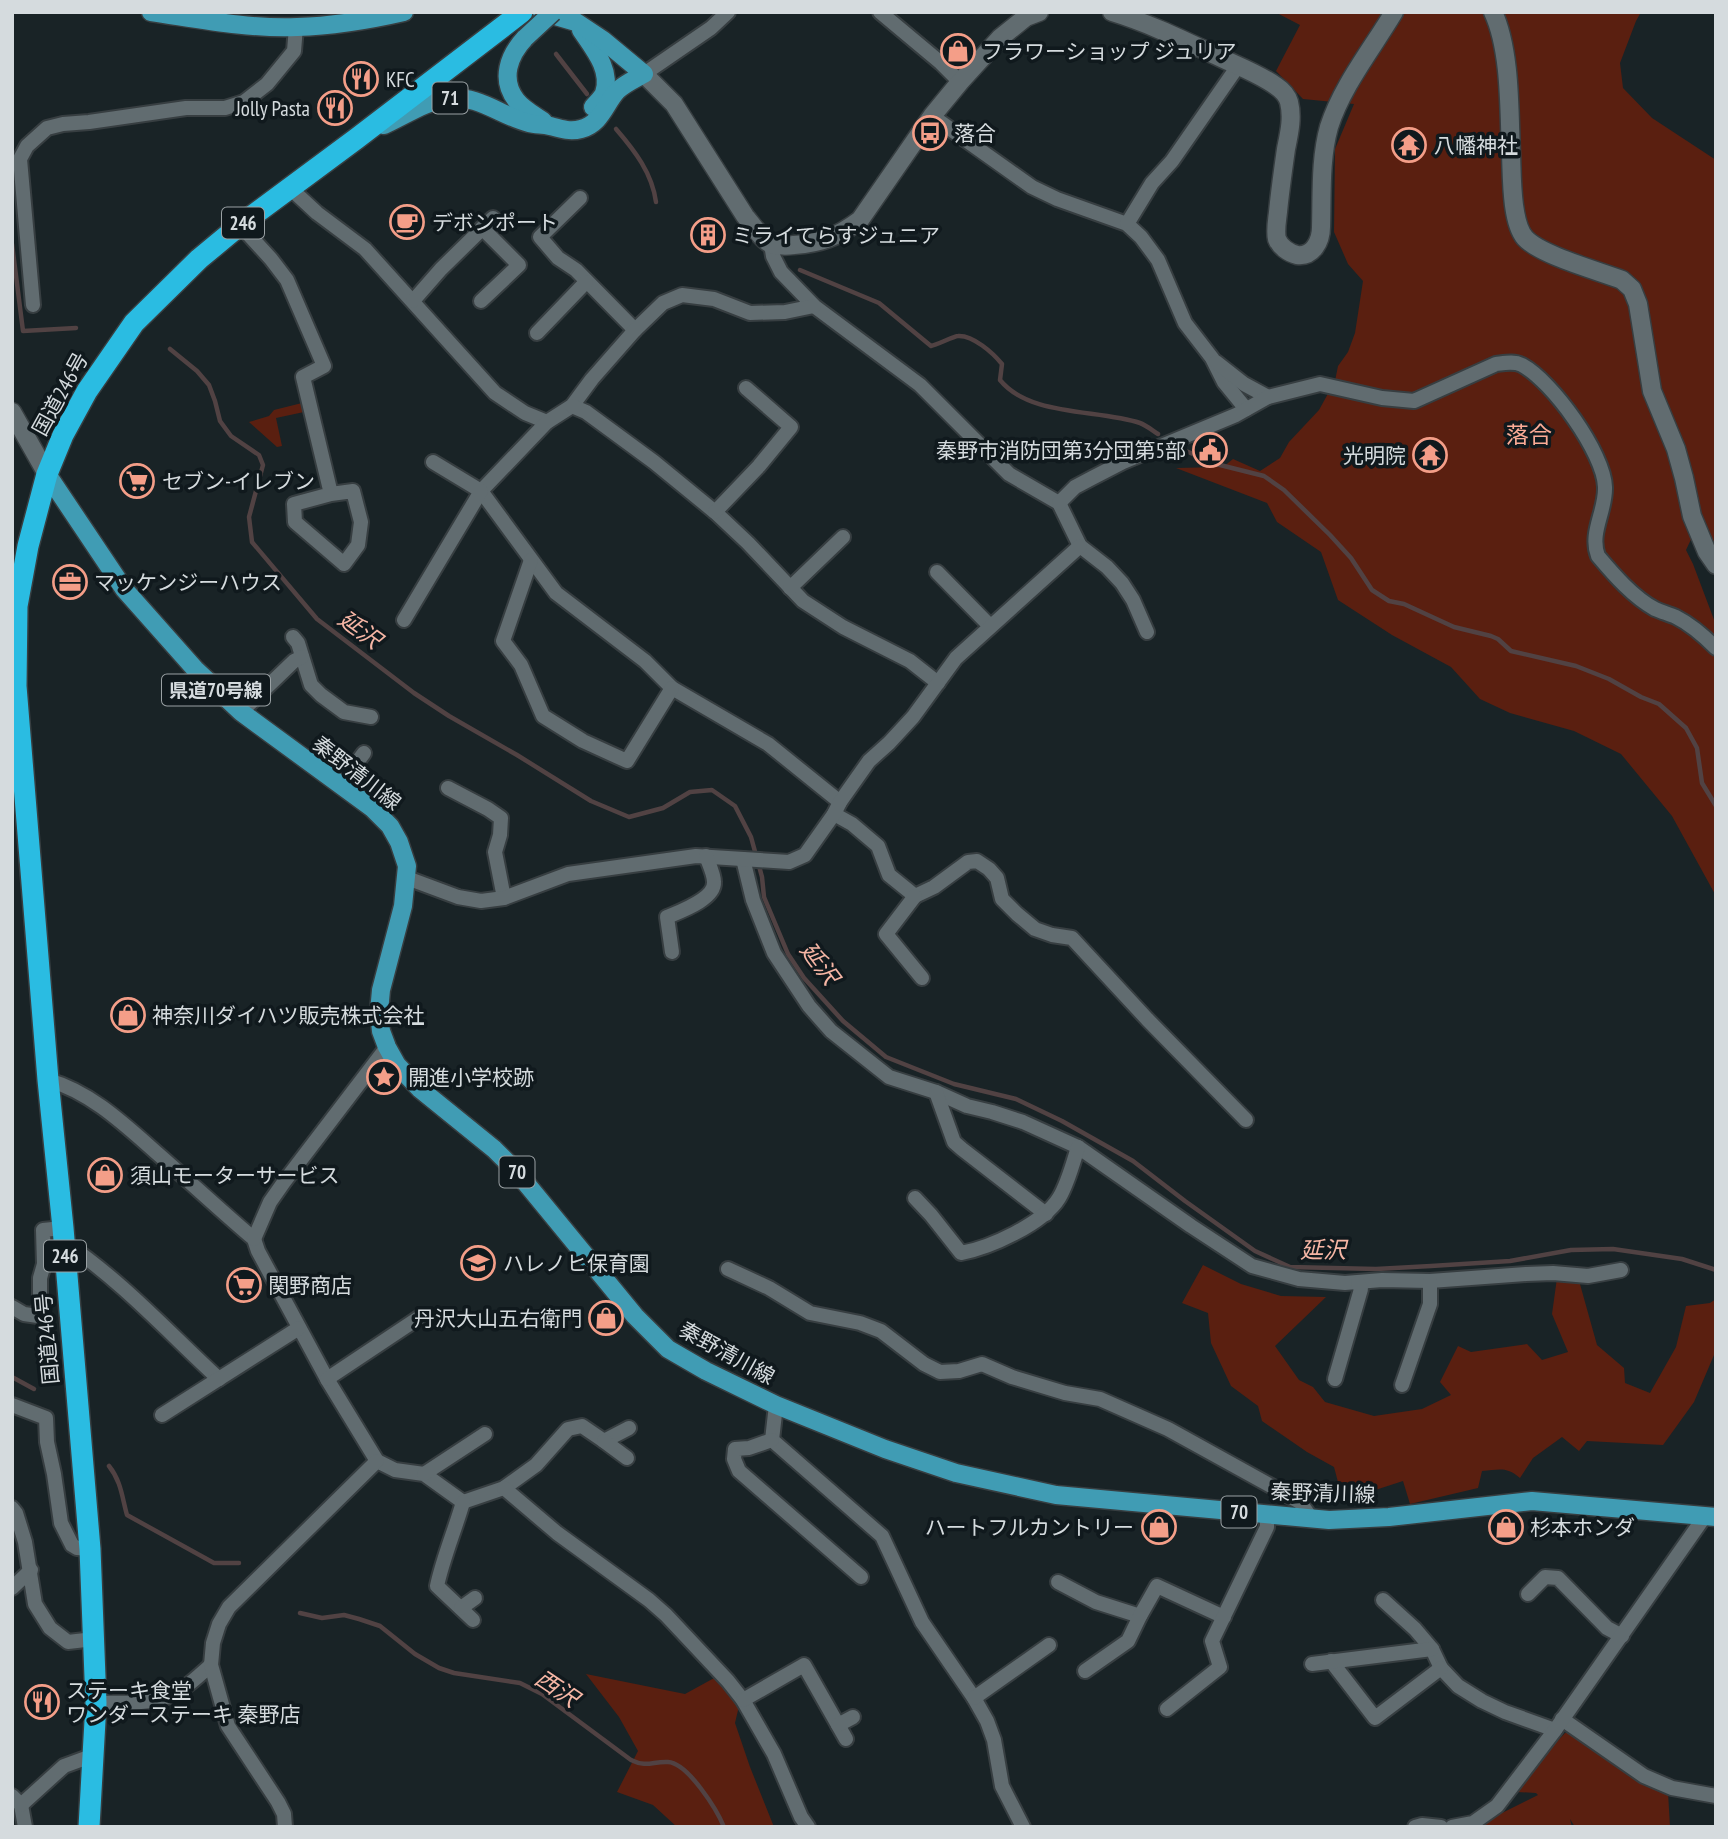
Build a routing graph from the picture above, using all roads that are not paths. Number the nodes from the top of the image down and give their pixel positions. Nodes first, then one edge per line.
1 (151, 12) edge
2 (404, 12) edge
3 (522, 12) edge
4 (542, 12) edge
5 (553, 12) edge
6 (728, 12) edge
7 (880, 12) edge
8 (1039, 12) edge
9 (1112, 12) edge
10 (1394, 12) edge
11 (1493, 12) edge
12 (576, 22) junction
13 (296, 27) junction
14 (1238, 66) junction
15 (644, 74) junction
16 (960, 82) junction
17 (932, 116) junction
18 (549, 125) junction
19 (572, 131) junction
20 (356, 139) junction
21 (290, 188) junction
22 (580, 198) dead end
23 (1127, 223) junction
24 (240, 225) junction
25 (771, 244) junction
26 (586, 282) junction
27 (414, 301) junction
28 (481, 301) dead end
29 (33, 305) dead end
30 (814, 306) junction
31 (635, 330) junction
32 (537, 333) dead end
33 (1212, 358) junction
34 (746, 388) dead end
35 (1268, 397) junction
36 (572, 406) junction
37 (1246, 409) junction
38 (12, 412) edge
39 (547, 422) junction
40 (433, 462) dead end
41 (47, 474) junction
42 (481, 491) junction
43 (331, 494) junction
44 (1059, 503) junction
45 (715, 512) junction
46 (843, 537) dead end
47 (1080, 546) junction
48 (531, 560) junction
49 (1716, 565) edge
50 (937, 572) dead end
51 (12, 579) edge
52 (790, 588) junction
53 (15, 605) edge
54 (404, 621) dead end
55 (990, 626) junction
56 (1147, 632) dead end
57 (293, 637) dead end
58 (1716, 648) edge
59 (302, 657) junction
60 (937, 683) junction
61 (14, 687) edge
62 (672, 688) junction
63 (241, 712) junction
64 (371, 717) dead end
65 (364, 753) dead end
66 (340, 785) junction
67 (448, 788) dead end
68 (837, 808) junction
69 (706, 856) junction
70 (743, 859) junction
71 (407, 878) junction
72 (915, 896) junction
73 (504, 898) junction
74 (672, 952) dead end
75 (922, 978) dead end
76 (387, 1047) junction
77 (48, 1080) junction
78 (936, 1092) junction
79 (1246, 1120) dead end
80 (1078, 1147) junction
81 (915, 1198) dead end
82 (1046, 1214) junction
83 (64, 1235) junction
84 (254, 1239) junction
85 (728, 1269) dead end
86 (1621, 1270) dead end
87 (1430, 1281) junction
88 (1358, 1283) junction
89 (12, 1307) edge
90 (420, 1317) dead end
91 (299, 1328) junction
92 (219, 1379) junction
93 (327, 1379) junction
94 (1335, 1379) dead end
95 (1402, 1385) dead end
96 (12, 1405) edge
97 (776, 1405) junction
98 (162, 1415) dead end
99 (629, 1428) dead end
100 (485, 1434) dead end
101 (772, 1440) junction
102 (604, 1441) junction
103 (627, 1458) dead end
104 (377, 1461) junction
105 (425, 1474) junction
106 (503, 1488) junction
107 (463, 1502) junction
108 (12, 1508) edge
109 (1267, 1514) junction
110 (1311, 1517) junction
111 (1710, 1517) edge
112 (90, 1549) junction
113 (31, 1570) junction
114 (861, 1577) dead end
115 (1058, 1582) dead end
116 (12, 1588) edge
117 (1528, 1594) dead end
118 (475, 1598) dead end
119 (1383, 1600) dead end
120 (461, 1608) junction
121 (1140, 1616) junction
122 (1224, 1617) junction
123 (473, 1620) dead end
124 (1622, 1636) junction
125 (94, 1639) junction
126 (1049, 1645) dead end
127 (1432, 1649) junction
128 (1331, 1661) junction
129 (1312, 1664) dead end
130 (211, 1665) junction
131 (1441, 1668) junction
132 (1085, 1671) dead end
133 (974, 1698) junction
134 (743, 1700) junction
135 (96, 1703) junction
136 (1167, 1709) dead end
137 (853, 1717) dead end
138 (838, 1725) junction
139 (1559, 1725) junction
140 (846, 1740) dead end
141 (94, 1755) junction
142 (1716, 1796) edge
143 (17, 1800) edge
144 (25, 1827) edge
145 (89, 1827) edge
146 (285, 1827) edge
147 (808, 1827) edge
148 (1023, 1827) edge
149 (1415, 1827) edge
150 (1441, 1827) edge
151 (1452, 1827) edge

1 - 13 main road
2 - 13 main road
3 - 20 highway, 国道246号 / 246
4 - 12 main road
5 - 18 main road, 71, bridge
6 - 15 street
7 - 16 street
8 - 16 street
9 - 14 street
10 - 14 street
11 - 49 street
12 - 15 main road
12 - 19 main road
13 - 29 street
14 - 23 street
15 - 19 main road
15 - 25 street
16 - 17 street
17 - 23 street
17 - 25 street
18 - 19 main road, 71
18 - 20 main road, 71
20 - 21 highway, 国道246号 / 246
21 - 24 highway, 国道246号 / 246
21 - 27 street
22 - 26 street
23 - 33 street
24 - 41 highway, 国道246号 / 246
24 - 43 street
25 - 30 street
26 - 31 street
26 - 32 street
27 - 28 street
27 - 39 street
30 - 31 street
30 - 44 street
31 - 36 street
33 - 35 street
33 - 37 street
34 - 45 street
35 - 37 street
35 - 58 street
36 - 39 street
36 - 45 street
37 - 44 street
38 - 41 street
39 - 42 street
40 - 42 street
41 - 53 highway, 国道246号 / 246
41 - 63 main road, 秦野清川線 / 県道70号線
42 - 48 street
42 - 54 street
43 - 43 street
44 - 47 street
45 - 52 street
46 - 52 street
47 - 55 street
47 - 56 street
48 - 62 street
48 - 62 street
50 - 55 street
51 - 53 street
52 - 60 street
53 - 61 highway, 国道246号 / 246
55 - 60 street
57 - 59 street
59 - 63 street
59 - 64 street
60 - 68 street
61 - 77 highway, 国道246号 / 246
62 - 68 street
63 - 66 main road, 秦野清川線 / 県道70号線
65 - 66 street
66 - 71 main road, 秦野清川線 / 県道70号線
67 - 73 street
68 - 70 street
68 - 72 street
69 - 70 street
69 - 73 street
69 - 74 street
70 - 78 street
71 - 73 street
71 - 76 main road, 秦野清川線 / 70
72 - 75 street
72 - 79 street
76 - 84 street
76 - 97 main road, 秦野清川線 / 70
77 - 83 highway, 国道246号 / 246
77 - 84 street
78 - 80 street
78 - 82 street
80 - 82 street
80 - 88 street
81 - 82 street
83 - 89 street
83 - 92 street
83 - 112 highway, 国道246号 / 246
84 - 91 street
85 - 110 street
86 - 87 street
87 - 88 street
87 - 95 street
88 - 94 street
90 - 93 street
91 - 92 street
91 - 93 street
92 - 98 street
93 - 104 street
96 - 112 street
97 - 101 street
97 - 109 main road, 秦野清川線 / 70
99 - 102 street
100 - 105 street
101 - 114 street
101 - 133 street
102 - 103 street
102 - 106 street
104 - 105 street
104 - 130 street
105 - 107 street
106 - 107 street
106 - 134 street
107 - 120 street
108 - 113 street
109 - 110 main road, 秦野清川線 / 70
109 - 122 street
110 - 111 main road, 秦野清川線 / 70
111 - 124 street
112 - 125 highway, 国道246号 / 246
113 - 116 street
113 - 125 street
115 - 121 street
117 - 124 street
118 - 120 street
119 - 127 street
120 - 123 street
121 - 122 street
121 - 132 street
122 - 136 street
124 - 139 street
125 - 135 highway, 国道246号 / 246
126 - 133 street
127 - 128 street
127 - 131 street
128 - 129 street
128 - 131 street
130 - 135 street
130 - 146 street
131 - 139 street
133 - 148 street
134 - 138 street
134 - 147 street
135 - 141 highway, 国道246号 / 246
137 - 138 street
138 - 140 street
139 - 142 street
139 - 151 street
141 - 143 street
141 - 145 highway, 国道246号 / 246
143 - 144 street
149 - 150 street

